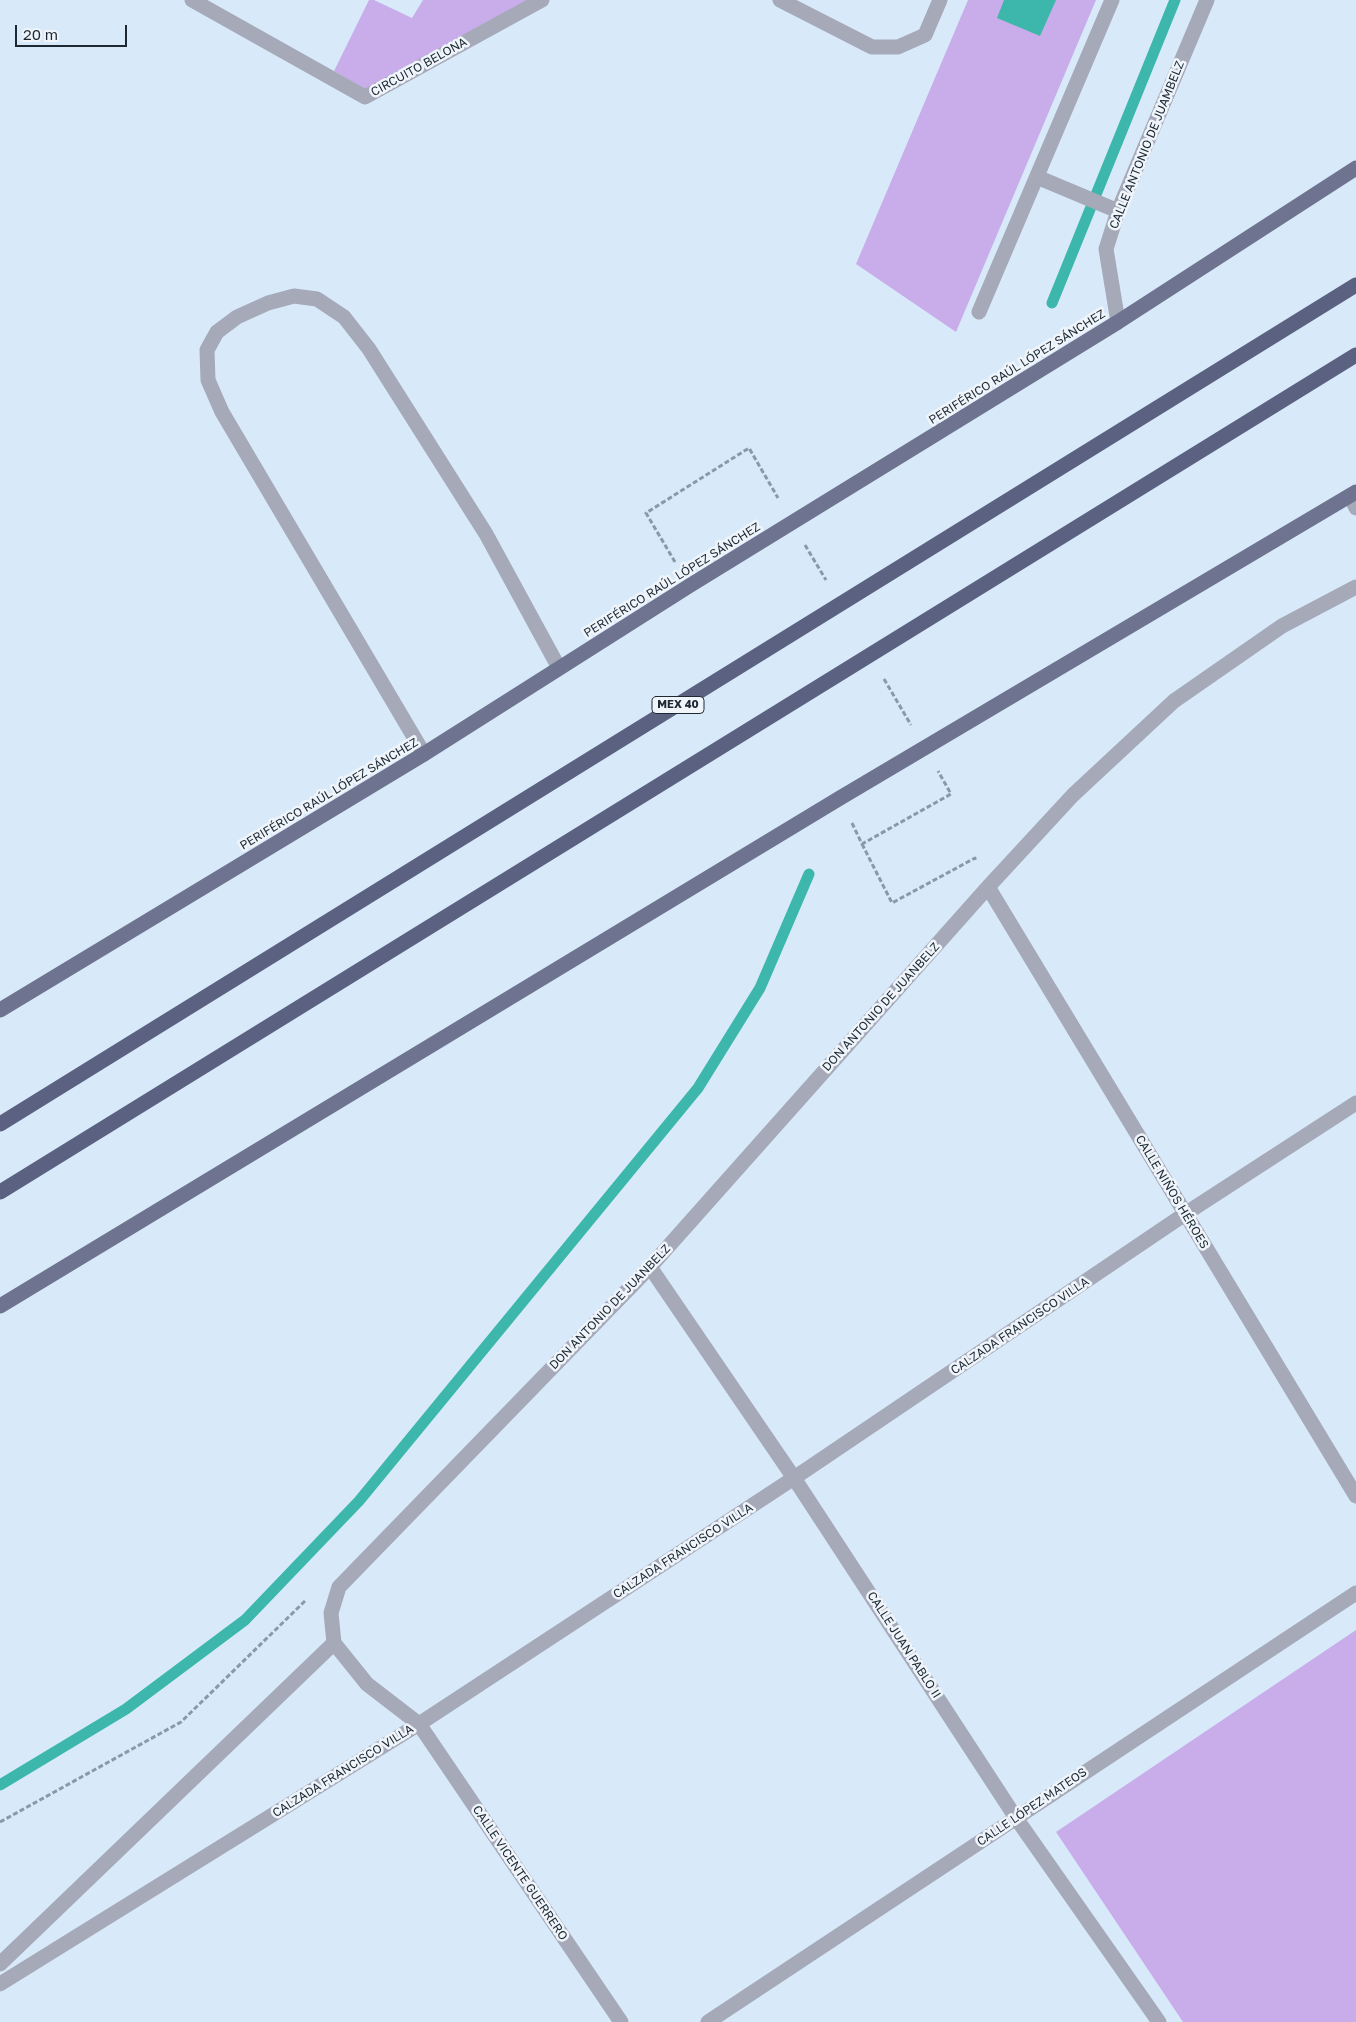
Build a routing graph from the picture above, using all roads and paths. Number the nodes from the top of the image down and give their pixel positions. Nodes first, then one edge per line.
1 (192, 0) edge
2 (542, 0) edge
3 (780, 0) edge
4 (940, 0) edge
5 (1112, 0) edge
6 (1207, 0) edge
7 (1356, 168) edge
8 (1037, 177) junction
9 (1118, 211) junction
10 (1356, 285) edge
11 (979, 312) dead end
12 (1118, 322) junction
13 (1356, 355) edge
14 (749, 448) dead end
15 (1354, 499) edge
16 (689, 586) junction
17 (1356, 587) edge
18 (559, 668) junction
19 (424, 754) junction
20 (951, 794) dead end
21 (840, 798) junction
22 (862, 844) junction
23 (988, 887) junction
24 (0, 1010) edge
25 (1356, 1103) edge
26 (0, 1124) edge
27 (0, 1192) edge
28 (1185, 1214) junction
29 (650, 1267) junction
30 (0, 1306) edge
31 (794, 1478) junction
32 (1356, 1496) edge
33 (1356, 1593) edge
34 (334, 1643) junction
35 (419, 1724) junction
36 (1016, 1818) junction
37 (0, 1964) edge
38 (0, 1984) edge
39 (621, 2022) edge
40 (708, 2022) edge
41 (1159, 2022) edge

1 - 2 street, CIRCUITO BELONA
3 - 4 street
5 - 8 street
6 - 9 street, CALLE ANTONIO DE JUAMBELZ
7 - 12 main road, PERIFÉRICO RAÚL LÓPEZ SÁNCHEZ
8 - 9 street
8 - 11 street
9 - 12 street, CALLE ANTONIO DE JUAMBELZ
10 - 26 highway, MEX 40
12 - 16 main road, PERIFÉRICO RAÚL LÓPEZ SÁNCHEZ
13 - 27 highway
14 - 16 path
15 - 21 main road
16 - 18 main road, PERIFÉRICO RAÚL LÓPEZ SÁNCHEZ
17 - 23 street, DON ANTONIO DE JUANBELZ
18 - 19 main road, PERIFÉRICO RAÚL LÓPEZ SÁNCHEZ
18 - 19 street
19 - 24 main road, PERIFÉRICO RAÚL LÓPEZ SÁNCHEZ
20 - 22 path
21 - 22 path
21 - 30 main road
22 - 23 path
23 - 28 street, CALLE NIÑOS HÉROES
23 - 29 street, DON ANTONIO DE JUANBELZ
25 - 28 street, CALZADA FRANCISCO VILLA
28 - 31 street, CALZADA FRANCISCO VILLA
28 - 32 street, CALLE NIÑOS HÉROES
29 - 31 street, CALLE JUAN PABLO II
29 - 34 street, DON ANTONIO DE JUANBELZ
31 - 35 street, CALZADA FRANCISCO VILLA
31 - 36 street, CALLE JUAN PABLO II
33 - 36 street, CALLE LÓPEZ MATEOS
34 - 35 street
34 - 37 street
35 - 38 street, CALZADA FRANCISCO VILLA
35 - 39 street, CALLE VICENTE GUERRERO
36 - 40 street, CALLE LÓPEZ MATEOS
36 - 41 street, CALLE JUAN PABLO II

